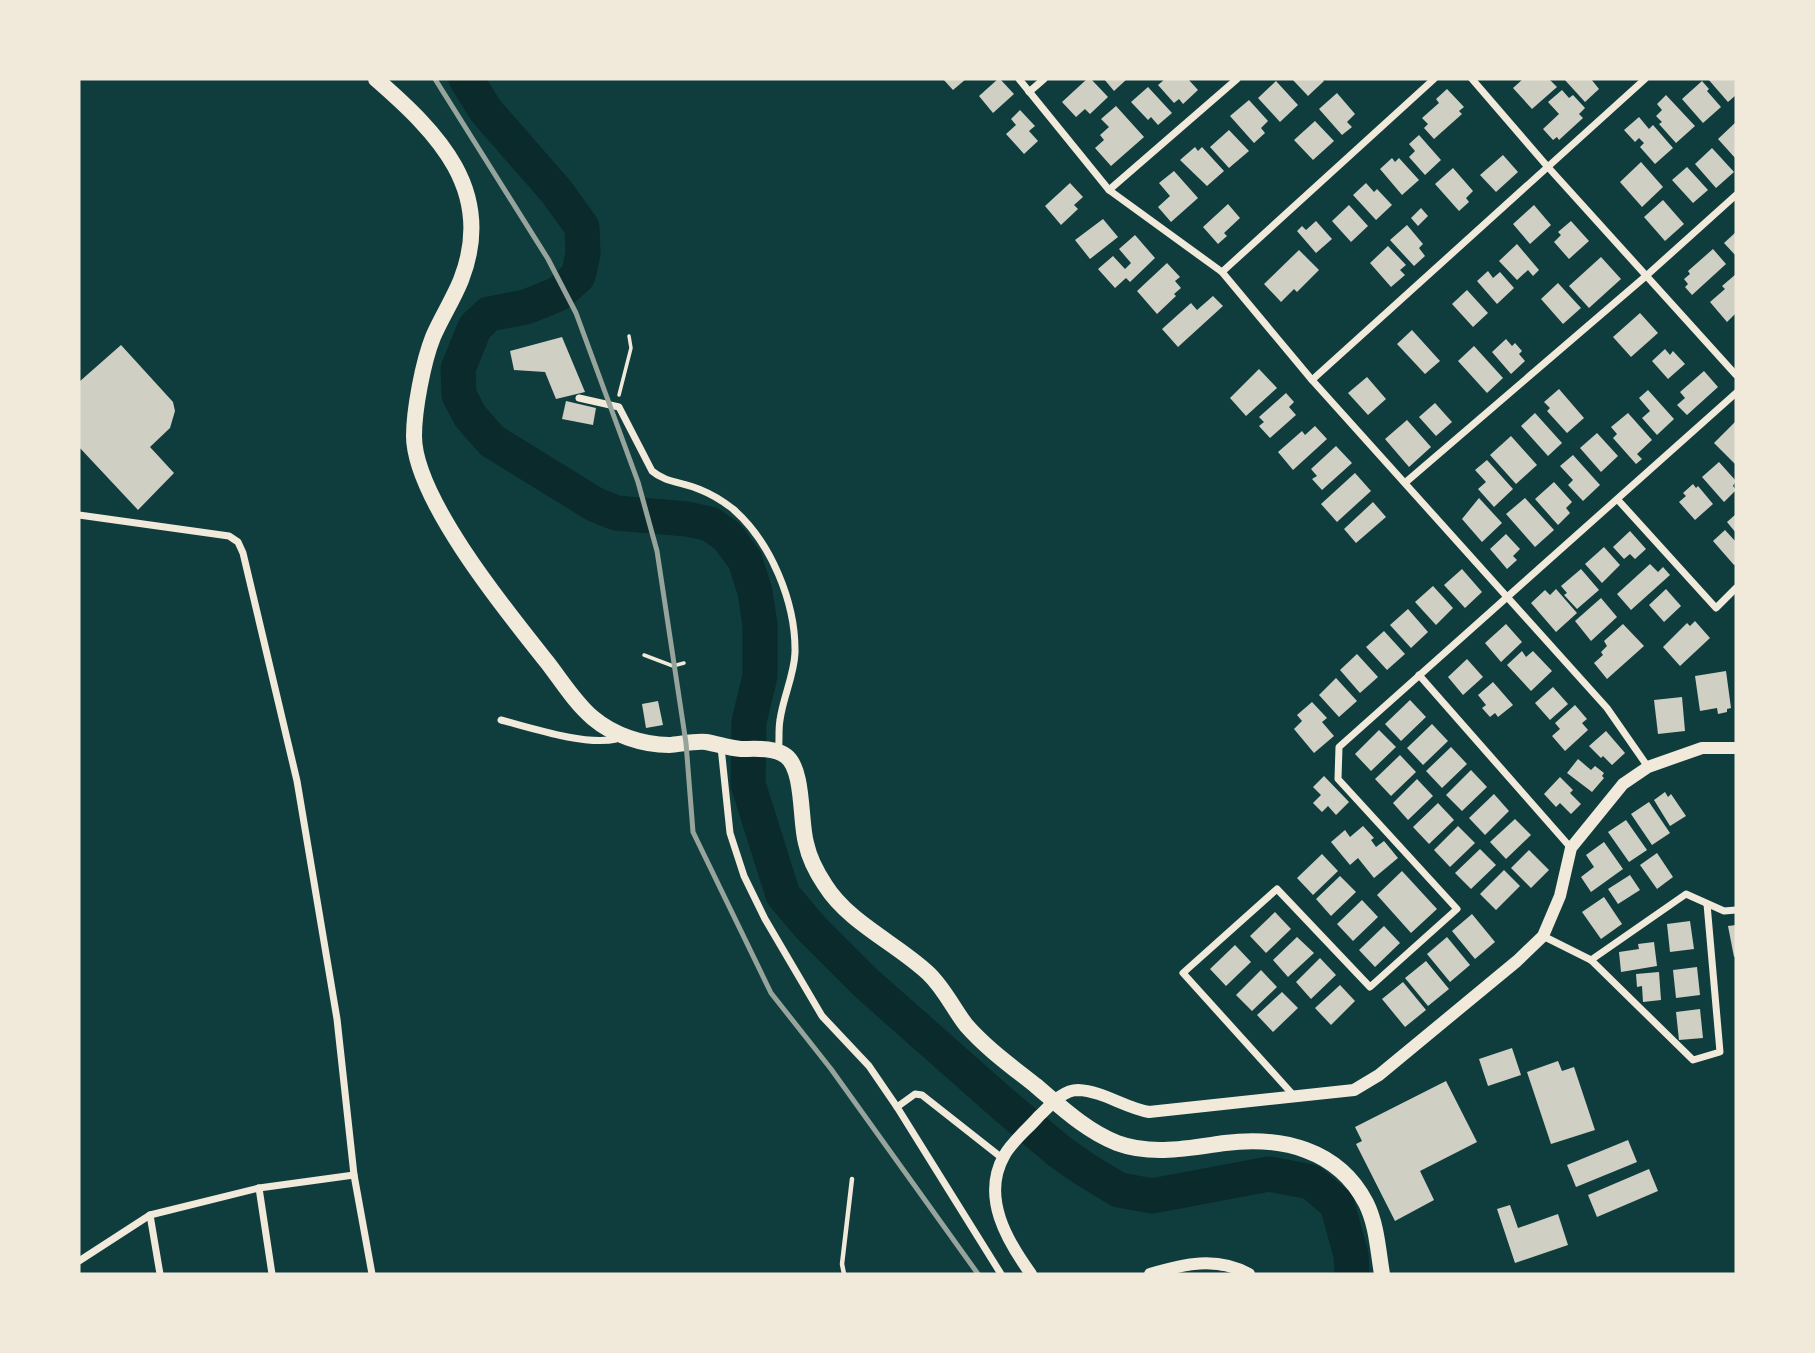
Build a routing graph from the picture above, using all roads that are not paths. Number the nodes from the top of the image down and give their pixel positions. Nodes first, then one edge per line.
1 (376, 79) edge
2 (1019, 79) edge
3 (1044, 79) edge
4 (1237, 79) edge
5 (1434, 79) edge
6 (1472, 79) edge
7 (1645, 79) edge
8 (1029, 92) junction
9 (1547, 166) junction
10 (1109, 191) junction
11 (1736, 195) edge
12 (1222, 272) junction
13 (1646, 276) junction
14 (1736, 375) edge
15 (1312, 380) junction
16 (1736, 393) edge
17 (579, 398) dead end
18 (1406, 482) junction
19 (1618, 500) junction
20 (79, 515) edge
21 (1736, 589) edge
22 (1507, 599) junction
23 (1419, 675) junction
24 (501, 720) dead end
25 (620, 735) junction
26 (728, 748) junction
27 (1736, 748) edge
28 (775, 751) junction
29 (1648, 766) junction
30 (1571, 848) junction
31 (1707, 904) junction
32 (1736, 911) edge
33 (1543, 936) junction
34 (1591, 960) junction
35 (1296, 1097) junction
36 (1054, 1101) junction
37 (897, 1107) junction
38 (1006, 1153) junction
39 (354, 1175) junction
40 (852, 1179) dead end
41 (259, 1188) junction
42 (150, 1214) junction
43 (79, 1261) edge
44 (160, 1274) edge
45 (272, 1274) edge
46 (372, 1274) edge
47 (844, 1274) edge
48 (1001, 1274) edge
49 (1031, 1274) edge
50 (1150, 1274) edge
51 (1249, 1274) edge
52 (1382, 1274) edge

1 - 25 highway
2 - 8 street
3 - 8 street
4 - 10 street
5 - 12 street
6 - 9 street
7 - 9 street
8 - 10 street
9 - 13 street
9 - 15 street
10 - 12 street
11 - 13 street
12 - 15 street
13 - 14 street
13 - 18 street
15 - 18 street
16 - 19 street
17 - 28 street
18 - 22 street
19 - 21 street
19 - 22 street
20 - 39 street
22 - 23 street
22 - 29 street
23 - 30 street
23 - 35 street
24 - 25 street
25 - 26 highway
26 - 28 highway
26 - 37 street
27 - 29 street
28 - 36 highway
29 - 30 street
30 - 33 street
31 - 32 street
31 - 34 street
31 - 34 street
33 - 34 street
33 - 35 street
35 - 36 street
36 - 38 street
36 - 52 highway
37 - 38 street
37 - 48 street
38 - 49 street
39 - 41 street
39 - 46 street
40 - 47 lane
41 - 42 street
41 - 45 street
42 - 43 street
42 - 44 street
50 - 51 street

